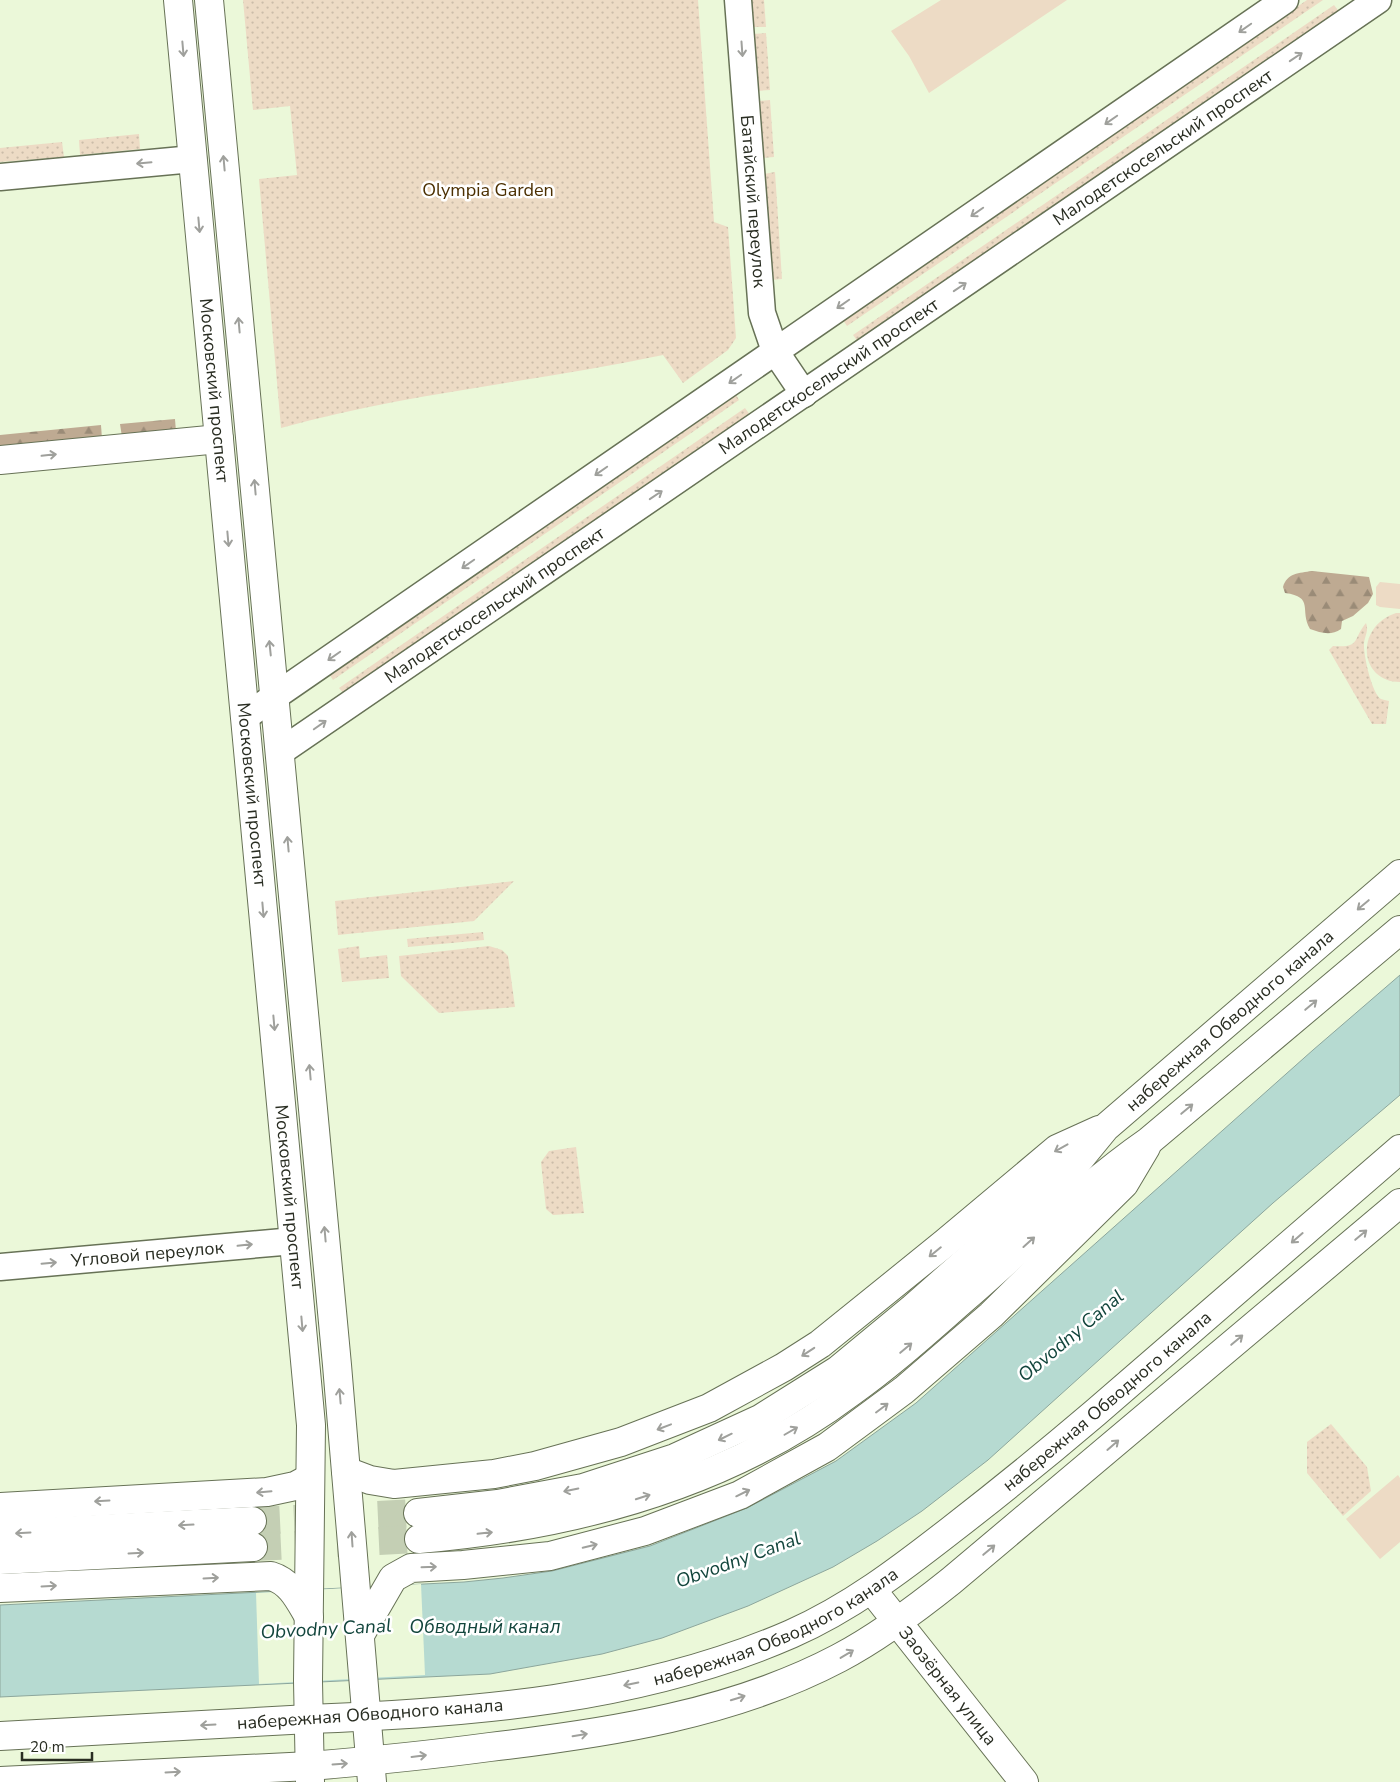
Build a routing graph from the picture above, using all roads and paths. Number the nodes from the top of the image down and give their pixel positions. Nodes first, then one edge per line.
1 (178, 0) edge
2 (209, 0) edge
3 (738, 0) edge
4 (1285, 0) edge
5 (1378, 0) edge
6 (193, 159) junction
7 (0, 177) edge
8 (775, 351) junction
9 (804, 394) junction
10 (219, 439) junction
11 (0, 460) edge
12 (275, 697) junction
13 (245, 717) junction
14 (280, 752) junction
15 (1400, 874) edge
16 (1400, 930) edge
17 (1104, 1128) junction
18 (1149, 1141) junction
19 (1400, 1149) edge
20 (1400, 1203) edge
21 (294, 1241) junction
22 (0, 1267) edge
23 (346, 1470) junction
24 (310, 1478) junction
25 (0, 1507) edge
26 (0, 1534) edge
27 (0, 1560) edge
28 (0, 1588) edge
29 (301, 1590) junction
30 (872, 1590) junction
31 (897, 1622) junction
32 (360, 1635) junction
33 (368, 1717) junction
34 (309, 1719) junction
35 (0, 1736) edge
36 (371, 1772) edge
37 (310, 1774) edge
38 (0, 1781) edge
39 (1024, 1782) edge

1 -> 6 main road, Московский проспект
12 -> 2 main road, Московский проспект
3 -> 8 street, Батайский переулок
4 -> 8 street
9 -> 5 street, Малодетскосельский проспект
6 -> 7 street
6 -> 10 main road, Московский проспект
8 - 9 street, Батайский переулок
8 -> 12 street
14 -> 9 street, Малодетскосельский проспект
11 -> 10 main road
10 -> 13 main road, Московский проспект
12 - 13 street
12 - 14 main road, Московский проспект
13 -> 21 main road, Московский проспект
23 -> 14 main road, Московский проспект
15 -> 17 main road, набережная Обводного канала
18 -> 16 main road, набережная Обводного канала
17 -> 18 main road, набережная Обводного канала
17 -> 23 main road
32 -> 18 main road
19 -> 30 main road, набережная Обводного канала
31 -> 20 main road, набережная Обводного канала
22 -> 21 street, Угловой переулок
21 -> 24 main road, Московский проспект
32 -> 23 main road, Московский проспект
24 -> 25 main road
24 - 29 main road, Московский проспект
27 -> 26 main road
28 -> 29 main road
29 - 34 main road, Московский проспект
30 - 31 main road, Заозёрная улица
30 -> 33 main road, набережная Обводного канала
36 -> 31 main road, набережная Обводного канала
31 - 39 main road, Заозёрная улица
32 - 33 main road, Московский проспект
33 - 34 main road, набережная Обводного канала
33 - 36 main road
34 -> 35 main road, набережная Обводного канала
34 - 37 main road
37 -> 36 main road, набережная Обводного канала
38 -> 37 main road, набережная Обводного канала

